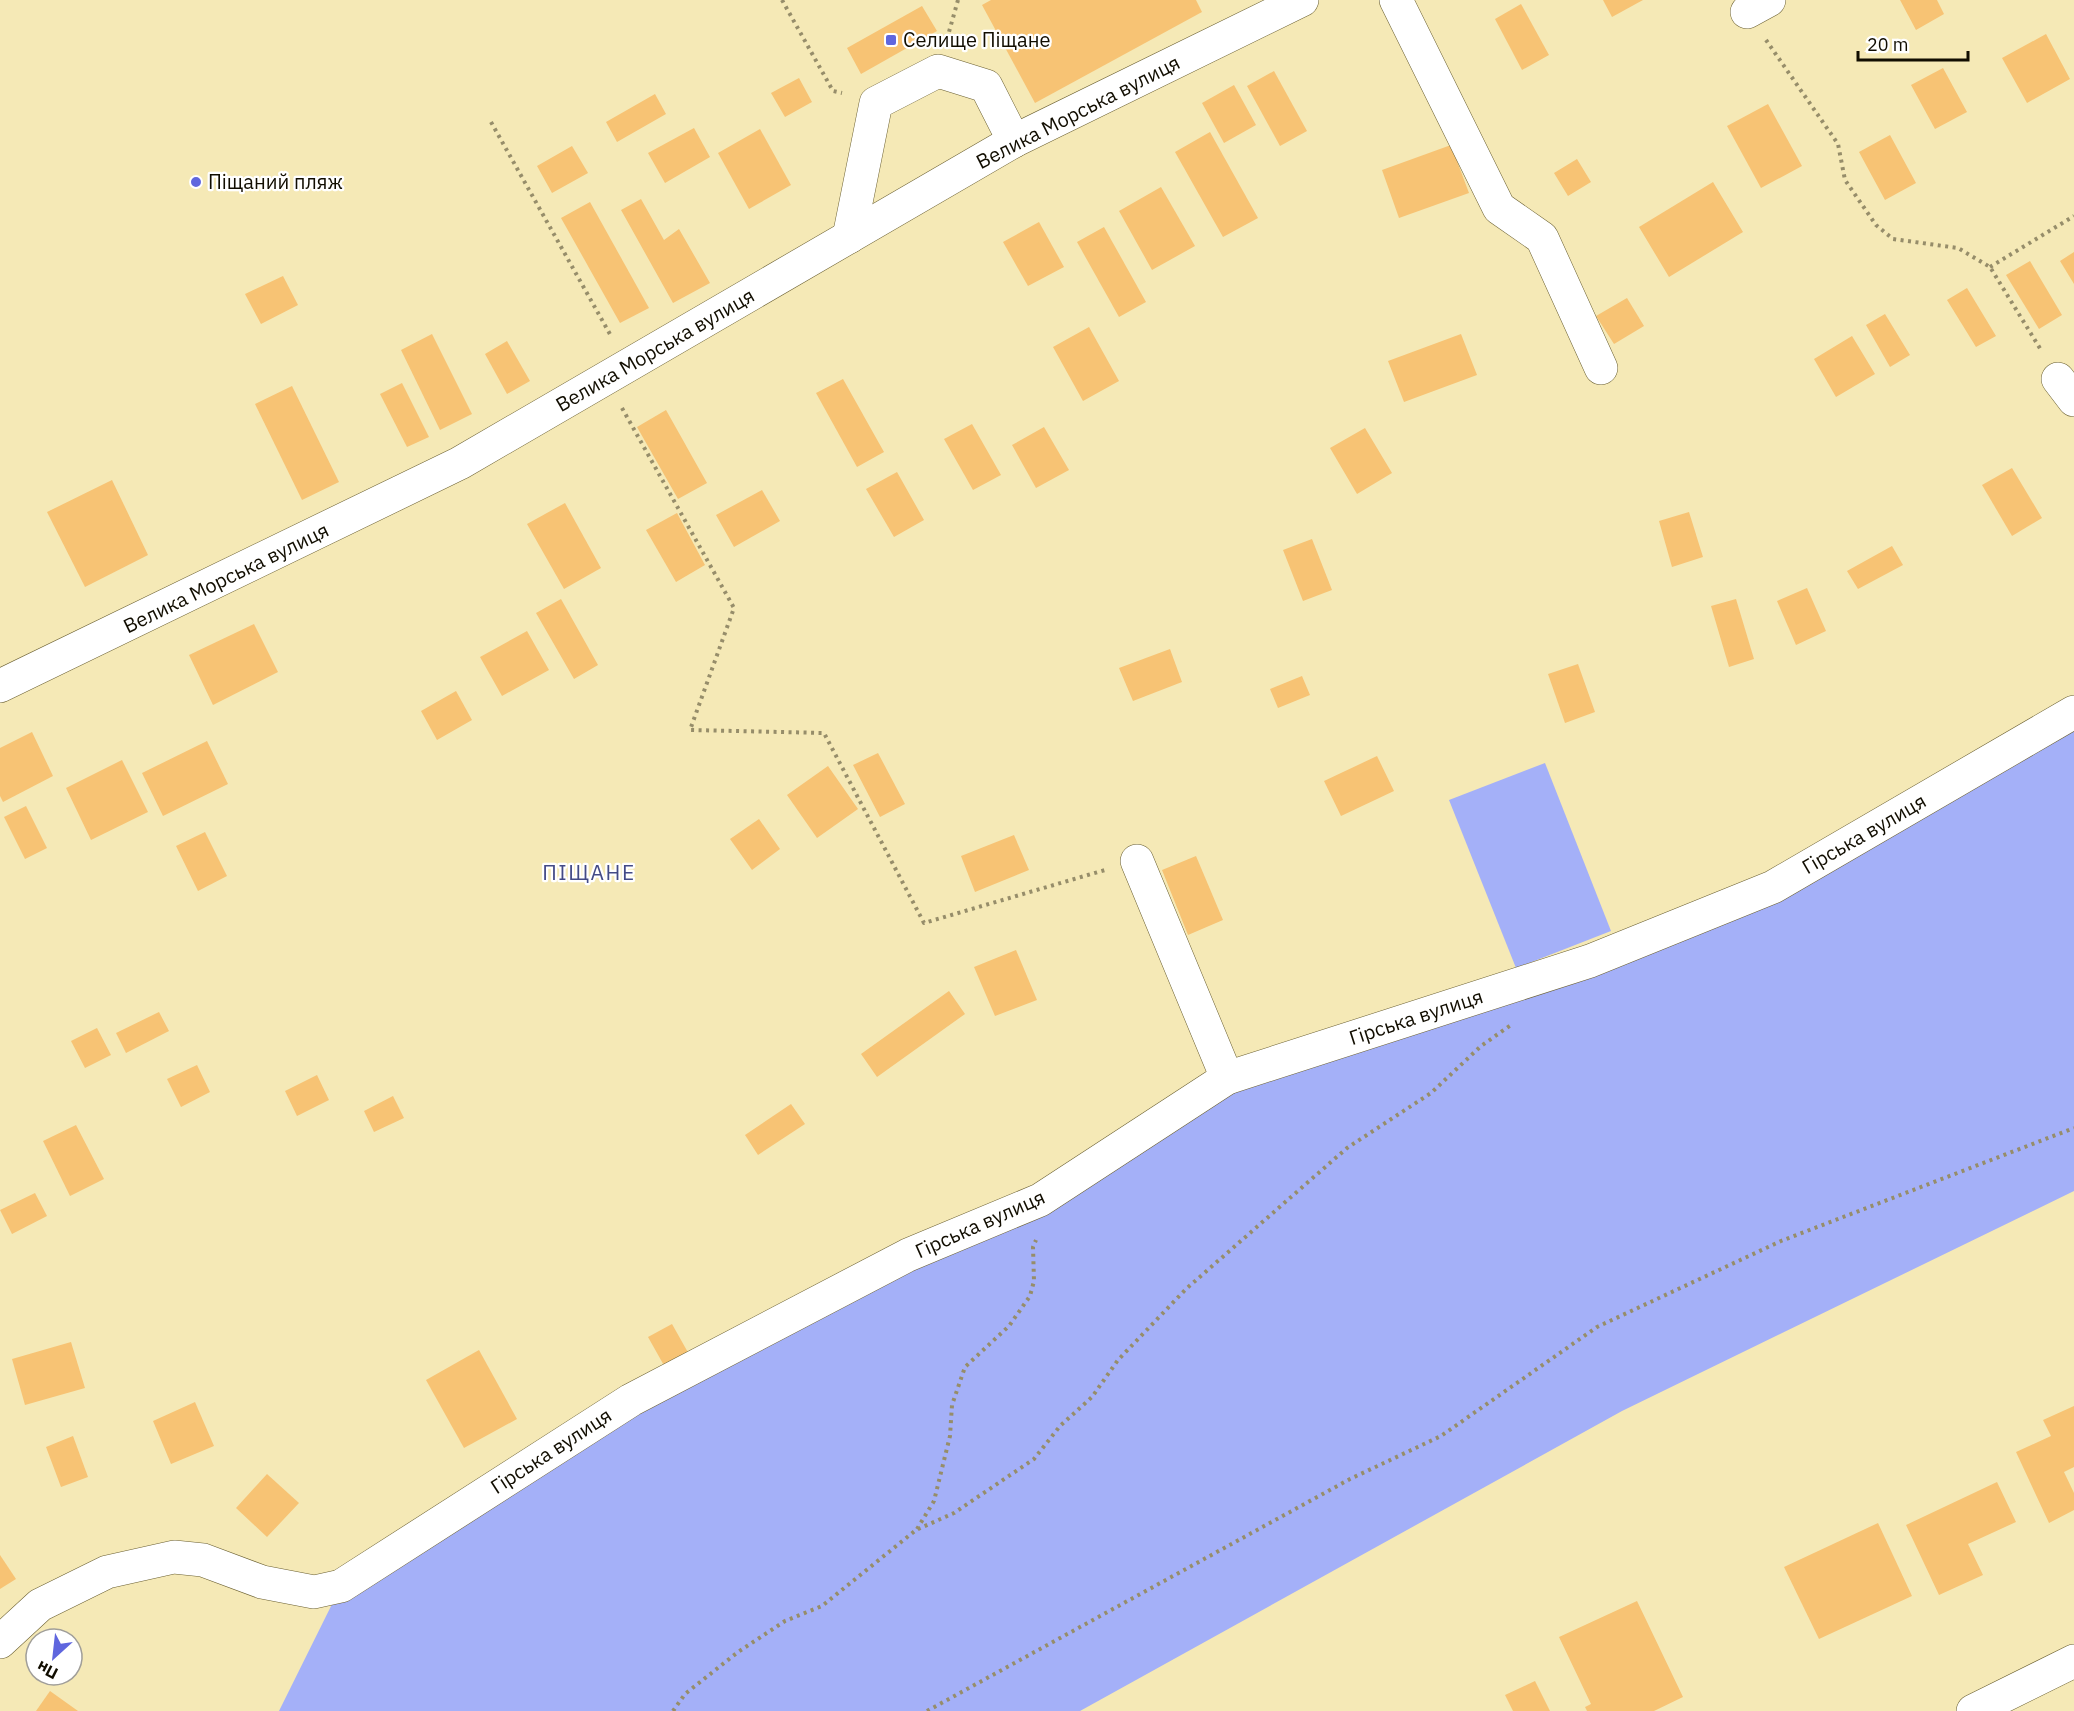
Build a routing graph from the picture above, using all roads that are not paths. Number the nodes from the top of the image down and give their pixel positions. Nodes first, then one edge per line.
1 (1302, 0) edge
2 (1396, 0) edge
3 (1014, 141) junction
4 (849, 237) junction
5 (1601, 368) dead end
6 (0, 686) edge
7 (2074, 712) edge
8 (1137, 861) road end
9 (1227, 1078) junction
10 (0, 1642) edge
11 (2074, 1661) edge
12 (1973, 1711) edge

1 - 3 street, Велика Морська вулиця
2 - 5 street
3 - 4 street, Велика Морська вулиця
3 - 4 street
4 - 6 street, Велика Морська вулиця
7 - 9 street, Гірська вулиця
8 - 9 street
9 - 10 street, Гірська вулиця
11 - 12 street

